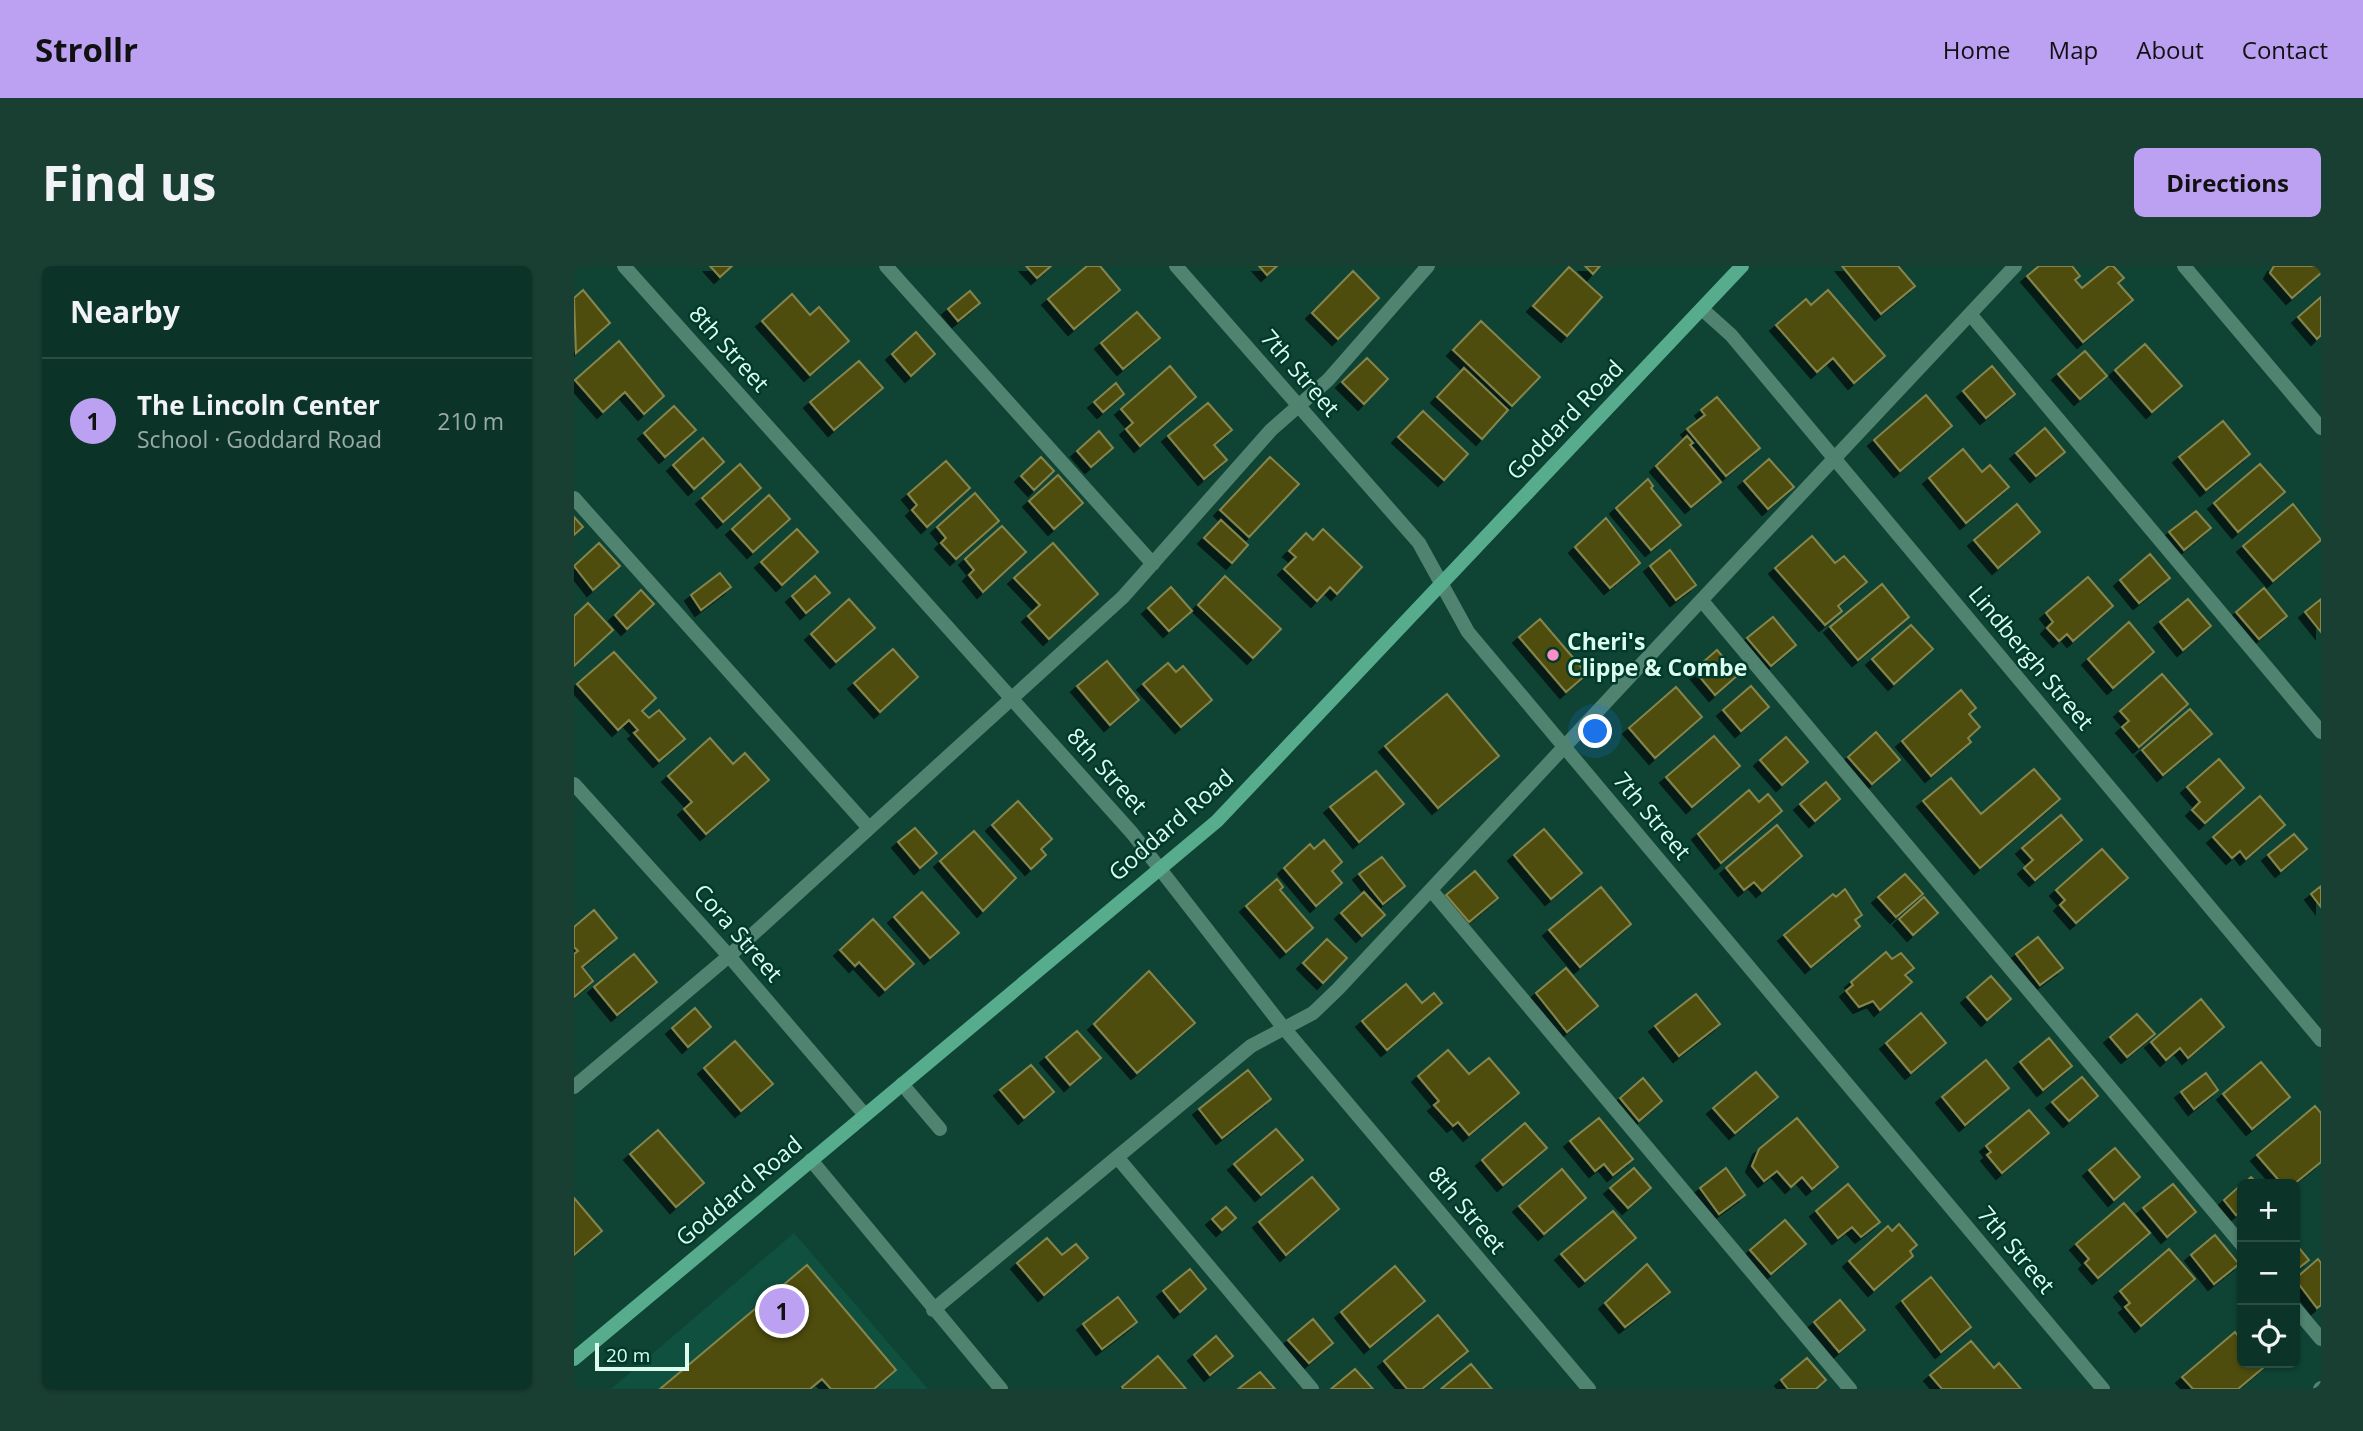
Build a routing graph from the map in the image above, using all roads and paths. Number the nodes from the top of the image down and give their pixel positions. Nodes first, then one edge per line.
1 (624, 266) edge
2 (886, 266) edge
3 (1176, 266) edge
4 (1428, 266) edge
5 (2015, 266) edge
6 (2184, 266) edge
7 (1736, 268) edge
8 (1702, 309) junction
9 (1970, 314) junction
10 (1298, 405) junction
11 (2321, 428) edge
12 (1834, 458) junction
13 (574, 498) edge
14 (1153, 564) junction
15 (1440, 585) junction
16 (1703, 602) junction
17 (1012, 698) junction
18 (2321, 732) edge
19 (1563, 745) junction
20 (574, 784) edge
21 (869, 828) junction
22 (1159, 867) junction
23 (1431, 890) junction
24 (729, 956) junction
25 (1283, 1027) junction
26 (2321, 1040) edge
27 (902, 1084) junction
28 (574, 1087) edge
29 (864, 1115) junction
30 (940, 1129) dead end
31 (1117, 1157) junction
32 (811, 1160) junction
33 (2239, 1242) edge
34 (933, 1310) junction
35 (2300, 1314) edge
36 (2321, 1339) edge
37 (574, 1359) edge
38 (1000, 1389) edge
39 (1312, 1389) edge
40 (1589, 1389) edge
41 (1850, 1389) edge
42 (2103, 1389) edge

1 - 17 street, 8th Street
2 - 14 street
3 - 10 street, 7th Street
4 - 10 street
5 - 9 street
6 - 11 street
7 - 8 street, Goddard Road
8 - 12 street, Lindbergh Street
8 - 15 street, Goddard Road
9 - 12 street
9 - 18 street
10 - 14 street
10 - 15 street, 7th Street
12 - 16 street
12 - 26 street, Lindbergh Street
13 - 21 street
14 - 17 street
15 - 19 street, 7th Street
15 - 22 street, Goddard Road
16 - 19 street
16 - 33 street
17 - 21 street
17 - 22 street, 8th Street
19 - 23 street
19 - 42 street, 7th Street
20 - 24 street, Cora Street
21 - 24 street
22 - 25 street, 8th Street
22 - 27 street, Goddard Road
23 - 25 street
23 - 41 street
24 - 28 street
24 - 29 street, Cora Street
25 - 31 street
25 - 40 street, 8th Street
27 - 29 street, Goddard Road
27 - 30 street
29 - 32 street, Goddard Road
31 - 34 street
31 - 39 street
32 - 34 street
32 - 37 street, Goddard Road
34 - 38 street
35 - 36 street

